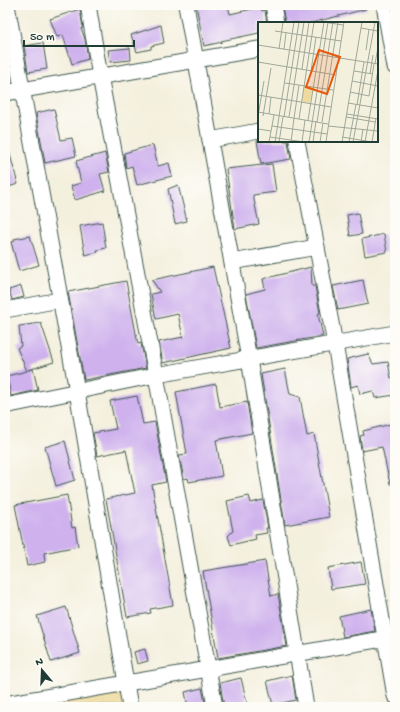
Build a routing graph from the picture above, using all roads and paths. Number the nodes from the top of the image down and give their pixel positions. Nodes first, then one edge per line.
1 (7, 5) edge
2 (88, 5) edge
3 (186, 5) edge
4 (273, 5) edge
5 (384, 5) edge
6 (276, 22) edge
7 (386, 26) edge
8 (258, 49) edge
9 (196, 59) junction
10 (395, 67) edge
11 (100, 76) junction
12 (22, 90) junction
13 (5, 93) edge
14 (258, 131) edge
15 (210, 140) junction
16 (297, 142) edge
17 (317, 247) junction
18 (232, 262) junction
19 (60, 300) junction
20 (5, 310) edge
21 (395, 334) edge
22 (334, 344) junction
23 (250, 359) junction
24 (156, 375) junction
25 (77, 391) junction
26 (5, 406) edge
27 (390, 638) edge
28 (298, 654) junction
29 (208, 668) junction
30 (125, 682) junction
31 (395, 696) edge
32 (5, 704) edge
33 (130, 707) edge
34 (215, 707) edge
35 (306, 707) edge

1 - 12 street
2 - 11 street
3 - 9 street
4 - 6 street
5 - 7 street
7 - 10 street
8 - 9 street
9 - 11 street
9 - 15 street
11 - 12 street
11 - 24 street
12 - 13 street
12 - 19 street
14 - 15 street
15 - 18 street
16 - 17 street
17 - 18 street
17 - 22 street
18 - 23 street
19 - 20 street
19 - 25 street
21 - 22 street
22 - 23 street
22 - 27 street
23 - 24 street
23 - 28 street
24 - 25 street
24 - 29 street
25 - 26 street
25 - 30 street
27 - 28 street
27 - 31 street
28 - 29 street
28 - 35 street
29 - 30 street
29 - 34 street
30 - 32 street
30 - 33 street

